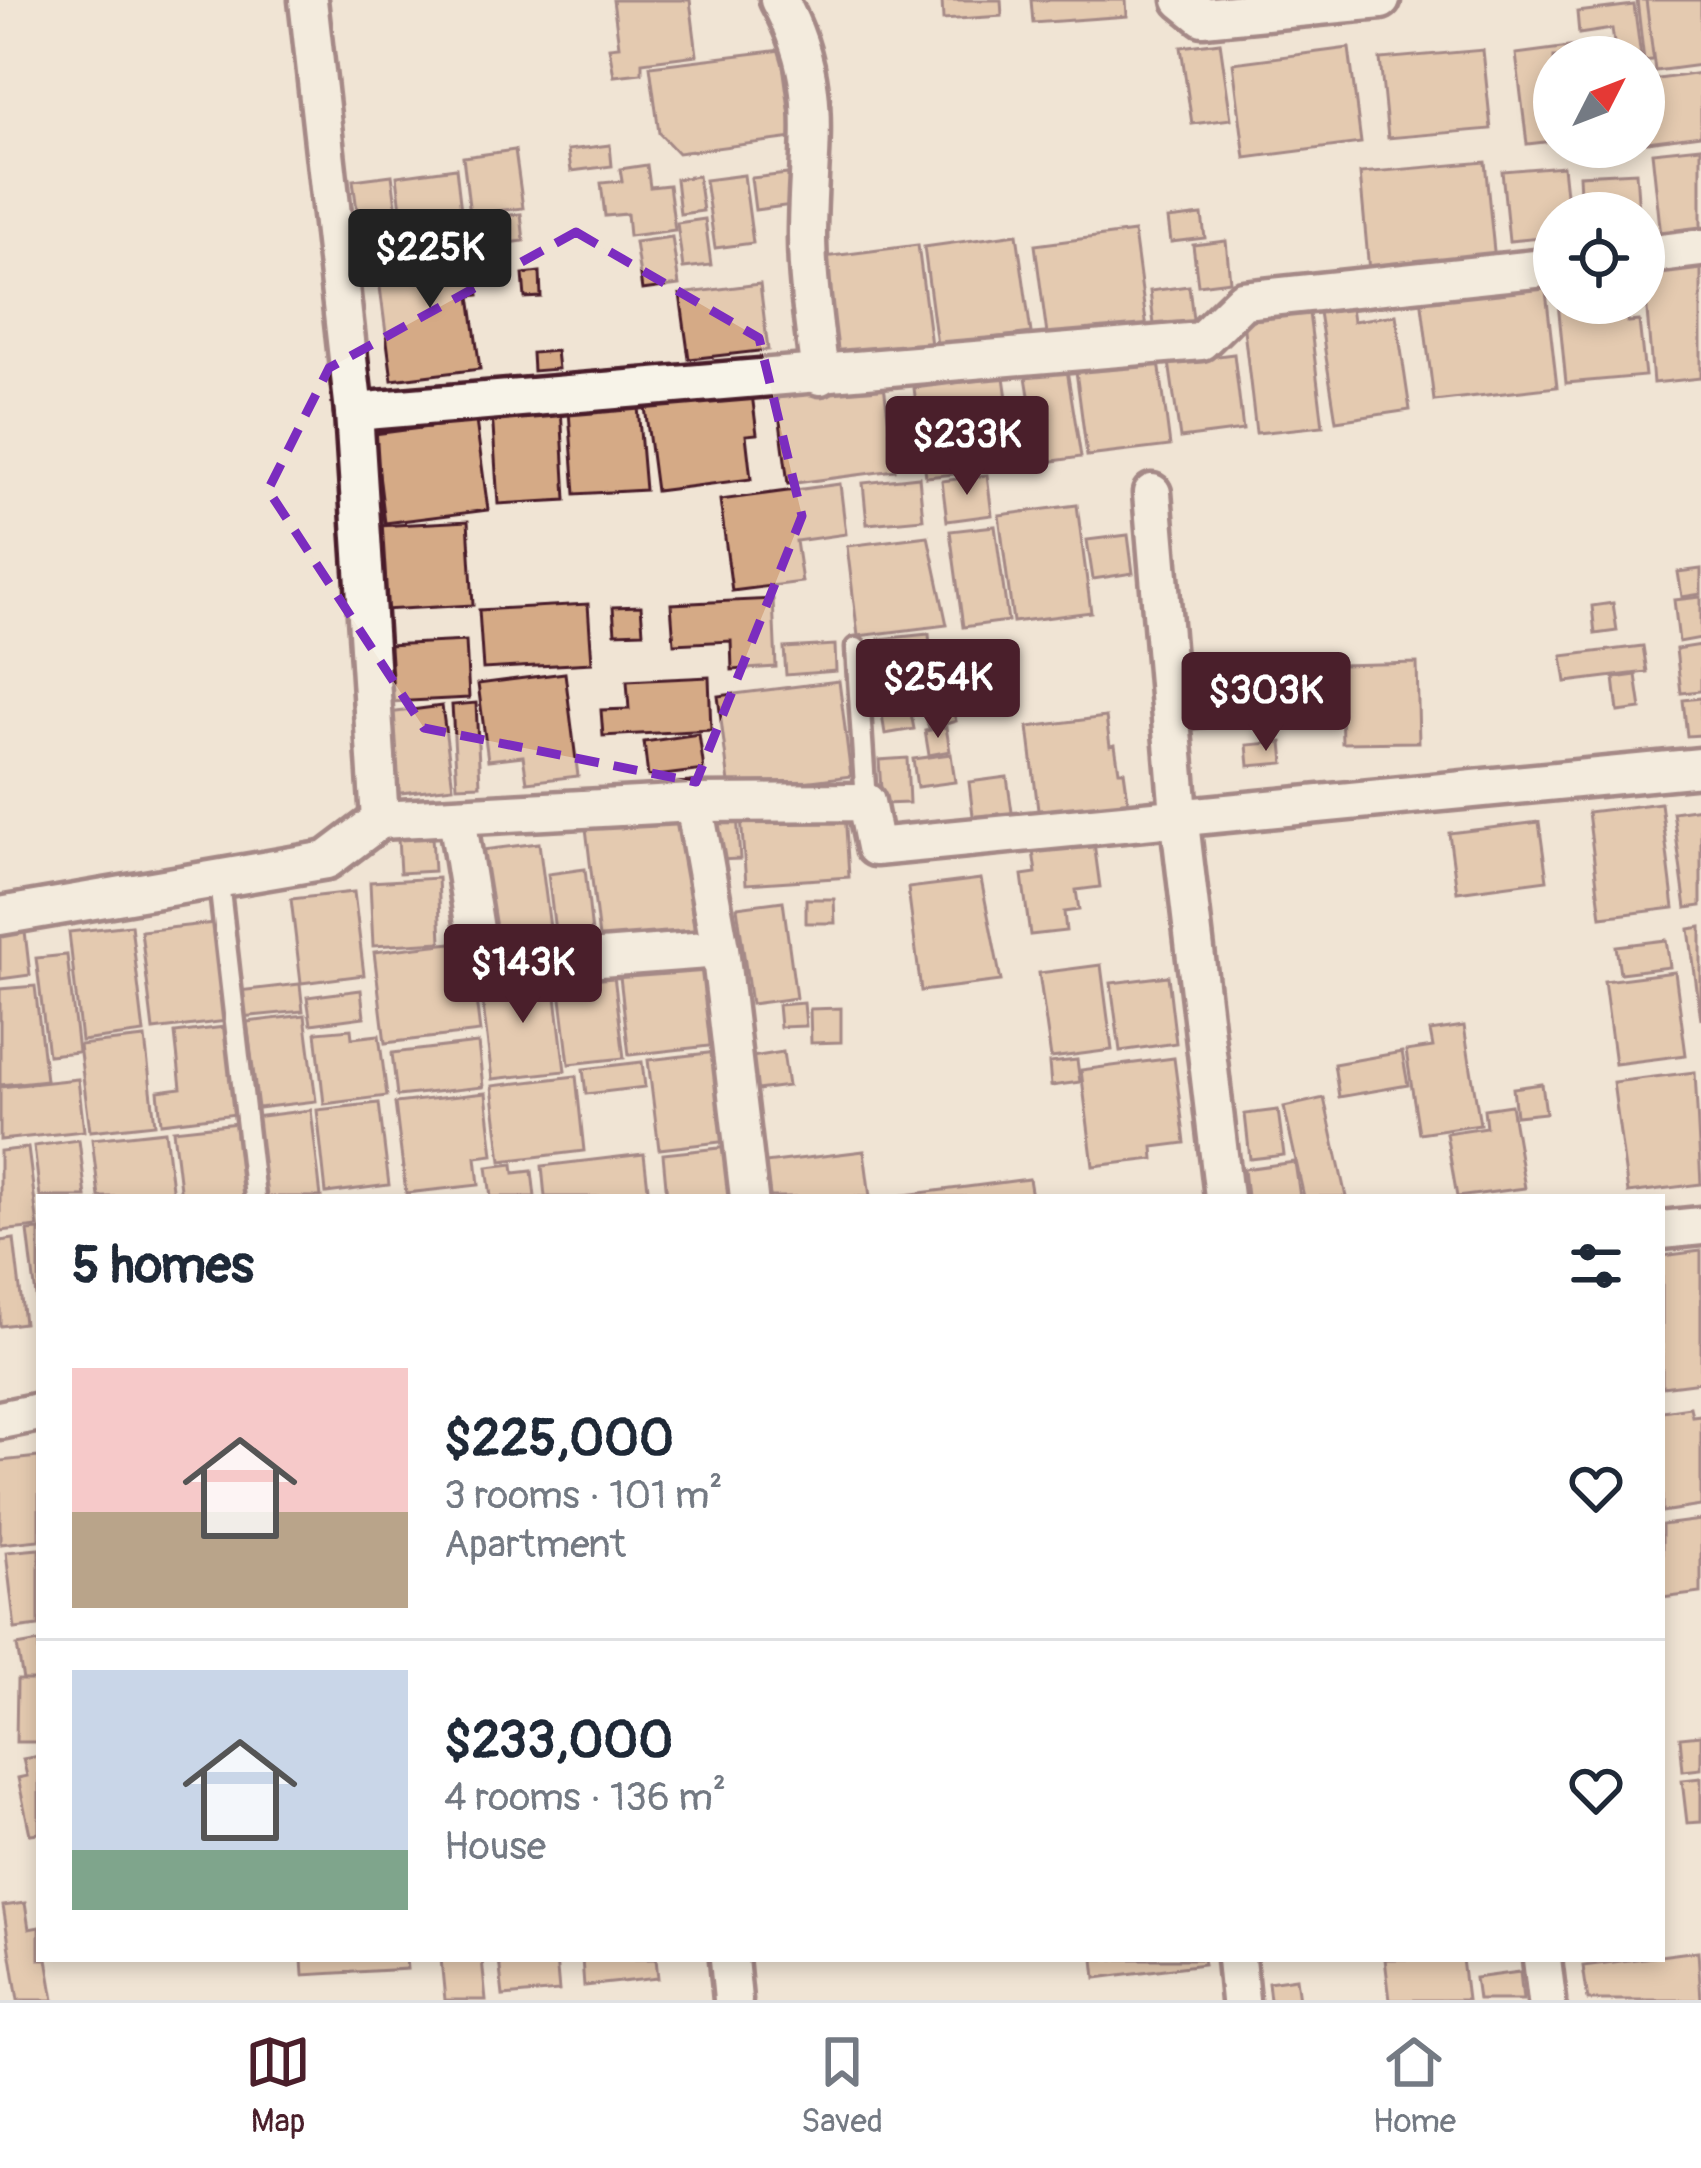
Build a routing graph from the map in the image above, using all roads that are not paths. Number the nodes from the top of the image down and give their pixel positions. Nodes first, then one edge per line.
1 (308, 0) edge
2 (778, 0) edge
3 (1182, 0) edge
4 (1382, 0) edge
5 (1701, 248) edge
6 (1665, 252) edge
7 (1533, 269) edge
8 (820, 376) junction
9 (354, 412) junction
10 (1152, 493) dead end
11 (856, 648) dead end
12 (1701, 766) edge
13 (694, 802) junction
14 (866, 802) junction
15 (1179, 814) junction
16 (457, 817) junction
17 (380, 820) junction
18 (219, 882) junction
19 (0, 916) edge
20 (721, 949) junction
21 (255, 1194) edge
22 (749, 1194) edge
23 (1224, 1194) edge
24 (1701, 1226) edge
25 (1665, 1230) edge
26 (36, 1413) edge
27 (0, 1420) edge
28 (729, 1962) edge
29 (1236, 1962) edge
30 (1543, 1962) edge
31 (733, 2000) edge
32 (1240, 2000) edge
33 (1547, 2000) edge

1 - 9 street
2 - 8 street
3 - 4 street
5 - 6 street
7 - 8 street
8 - 9 street
9 - 17 street
10 - 15 street
11 - 14 lane
12 - 15 street
13 - 14 street
13 - 16 street
13 - 20 street
14 - 15 street
15 - 23 street
16 - 17 street
16 - 20 street
17 - 18 street
18 - 19 street
18 - 21 lane
20 - 22 street
24 - 25 street
26 - 27 street
28 - 31 street
29 - 32 street
30 - 33 street

